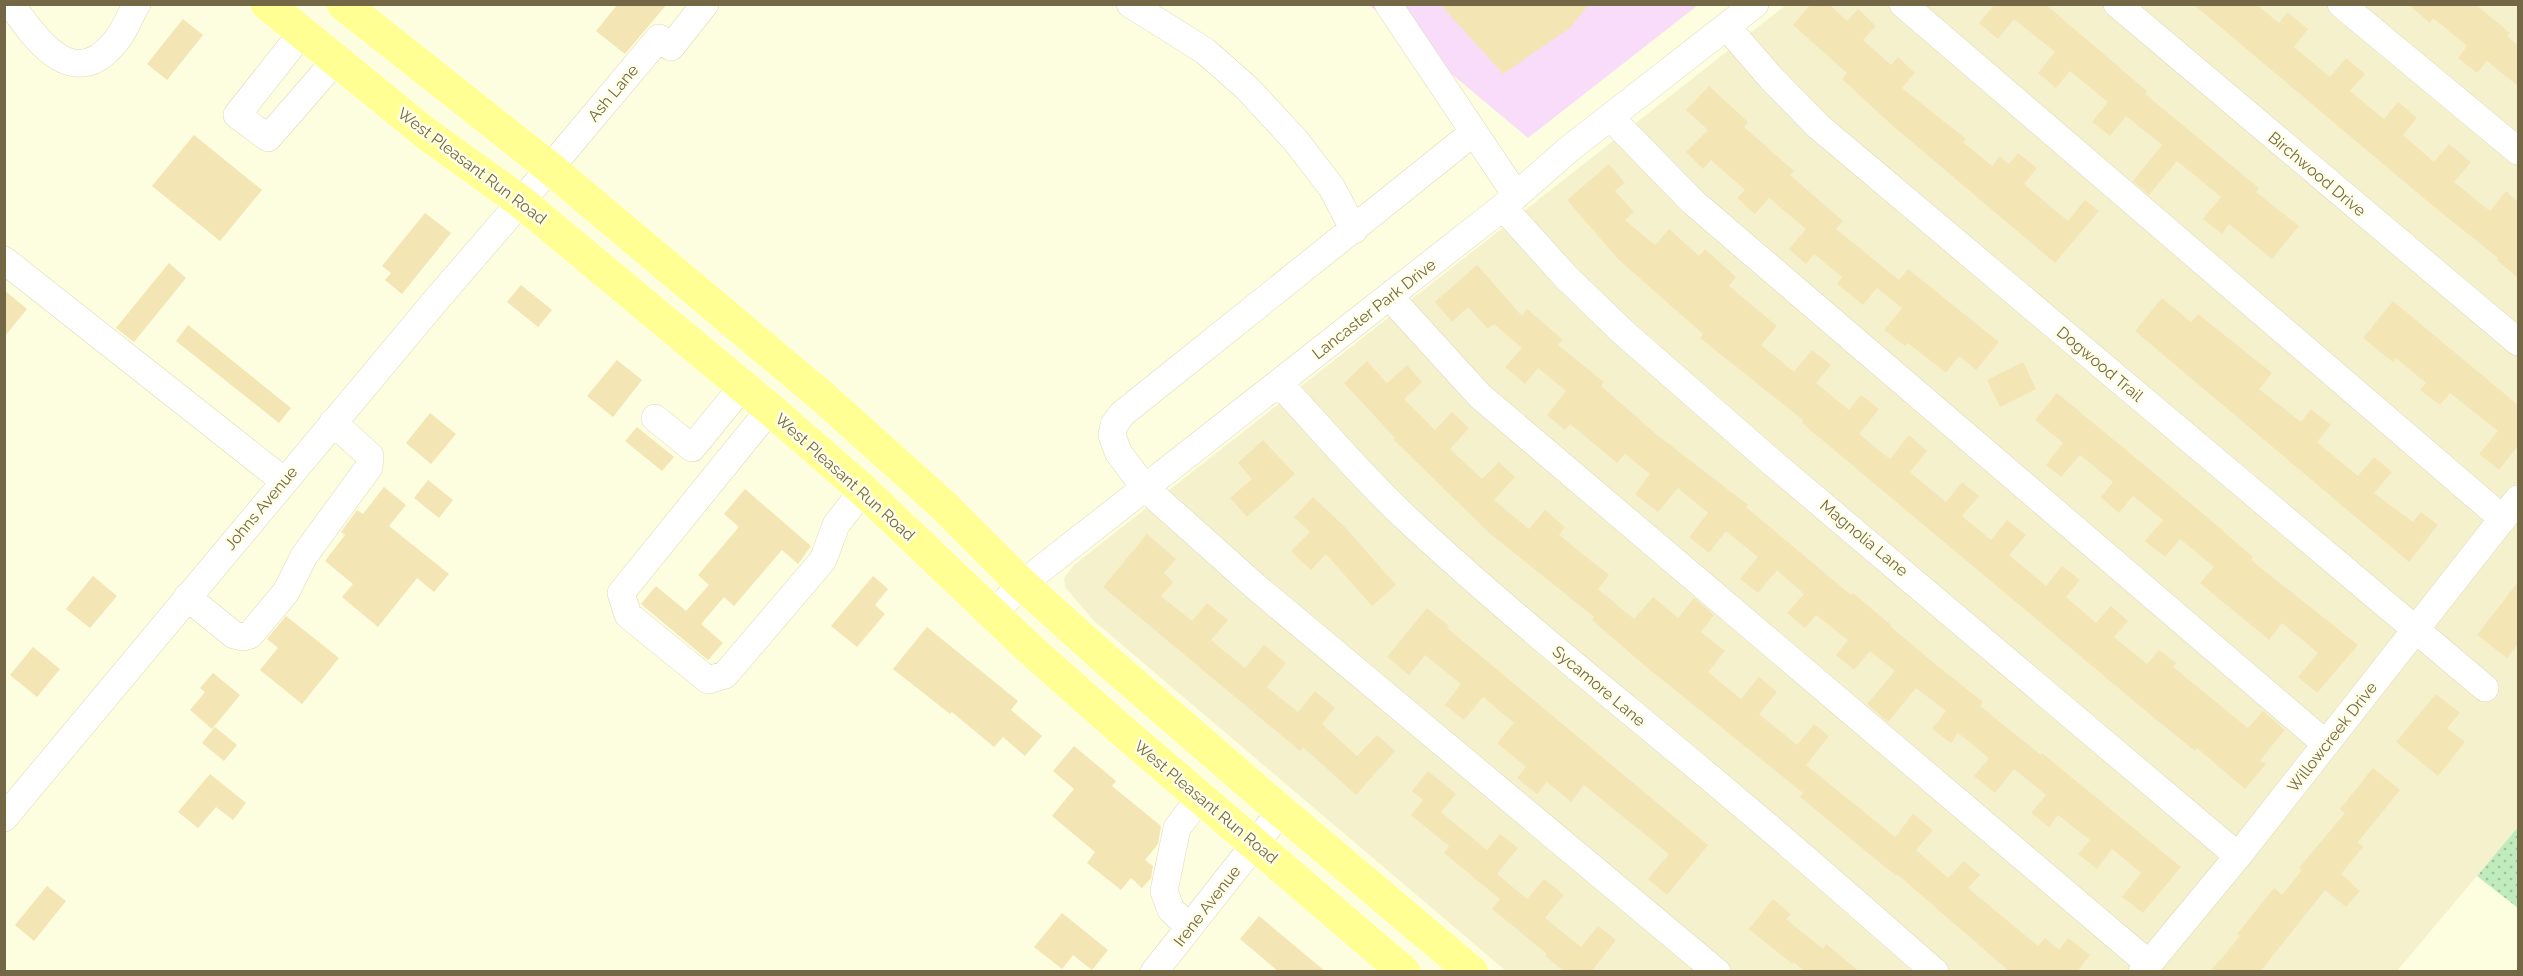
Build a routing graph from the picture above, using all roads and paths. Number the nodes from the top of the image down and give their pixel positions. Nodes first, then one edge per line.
1 (11, 4) edge
2 (136, 4) edge
3 (343, 4) edge
4 (705, 4) edge
5 (1130, 4) edge
6 (1388, 4) edge
7 (1755, 4) edge
8 (1903, 4) edge
9 (2117, 4) edge
10 (2342, 4) edge
11 (285, 15) edge
12 (1727, 27) junction
13 (335, 61) junction
14 (460, 96) junction
15 (1611, 117) junction
16 (1474, 132) junction
17 (428, 135) junction
18 (2518, 151) edge
19 (550, 168) junction
20 (520, 201) junction
21 (1510, 201) junction
22 (1354, 230) junction
23 (4, 260) edge
24 (1389, 296) junction
25 (2518, 342) edge
26 (798, 376) junction
27 (1279, 383) junction
28 (742, 387) junction
29 (770, 409) junction
30 (655, 418) dead end
31 (333, 422) junction
32 (284, 481) junction
33 (1144, 487) junction
34 (862, 490) junction
35 (2511, 509) edge
36 (1022, 584) junction
37 (187, 597) junction
38 (993, 614) junction
39 (2415, 631) junction
40 (2485, 688) dead end
41 (2326, 744) junction
42 (1200, 798) junction
43 (1281, 811) junction
44 (4, 818) edge
45 (1255, 844) junction
46 (2238, 856) junction
47 (1190, 927) junction
48 (2146, 968) edge
49 (1155, 972) edge
50 (1404, 972) edge
51 (1472, 972) edge
52 (1718, 972) edge
53 (1935, 972) edge

1 - 2 street
3 - 14 main road
4 - 19 street, Ash Lane
5 - 22 street
6 - 16 street, Magnolia Lane
7 - 12 street, Lancaster Park Drive
8 - 35 street
9 - 25 street, Birchwood Drive
10 - 18 street
11 - 13 main road, West Pleasant Run Road
11 - 13 street
12 - 15 street, Lancaster Park Drive
12 - 39 street, Dogwood Trail
13 - 17 main road, West Pleasant Run Road
14 - 17 main road
14 - 19 main road
15 - 21 street, Lancaster Park Drive
15 - 41 street
16 - 21 street, Magnolia Lane
16 - 22 street
17 - 20 main road, West Pleasant Run Road
19 - 20 street, Ash Lane
19 - 26 main road
20 - 28 main road, West Pleasant Run Road
20 - 31 street, Johns Avenue
21 - 24 street, Lancaster Park Drive
21 - 46 street, Magnolia Lane
22 - 33 street
23 - 32 street
24 - 27 street, Lancaster Park Drive
24 - 48 street
26 - 29 main road
26 - 36 main road
27 - 33 street, Lancaster Park Drive
27 - 53 street, Sycamore Lane
28 - 29 main road, West Pleasant Run Road
28 - 30 street
29 - 34 main road, West Pleasant Run Road
29 - 34 street
31 - 32 street, Johns Avenue
31 - 37 street
32 - 37 street, Johns Avenue
33 - 36 street, Lancaster Park Drive
33 - 52 street
34 - 38 main road, West Pleasant Run Road
35 - 39 street, Willowcreek Drive
36 - 38 street, Lancaster Park Drive
36 - 43 main road
37 - 44 street, Johns Avenue
38 - 42 main road, West Pleasant Run Road
39 - 40 street, Dogwood Trail
39 - 41 street, Willowcreek Drive
41 - 46 street, Willowcreek Drive
42 - 45 main road, West Pleasant Run Road
42 - 47 street
43 - 45 street, Irene Avenue
43 - 51 main road
45 - 47 street, Irene Avenue
45 - 50 main road, West Pleasant Run Road
46 - 48 street, Willowcreek Drive
47 - 49 street, Irene Avenue

